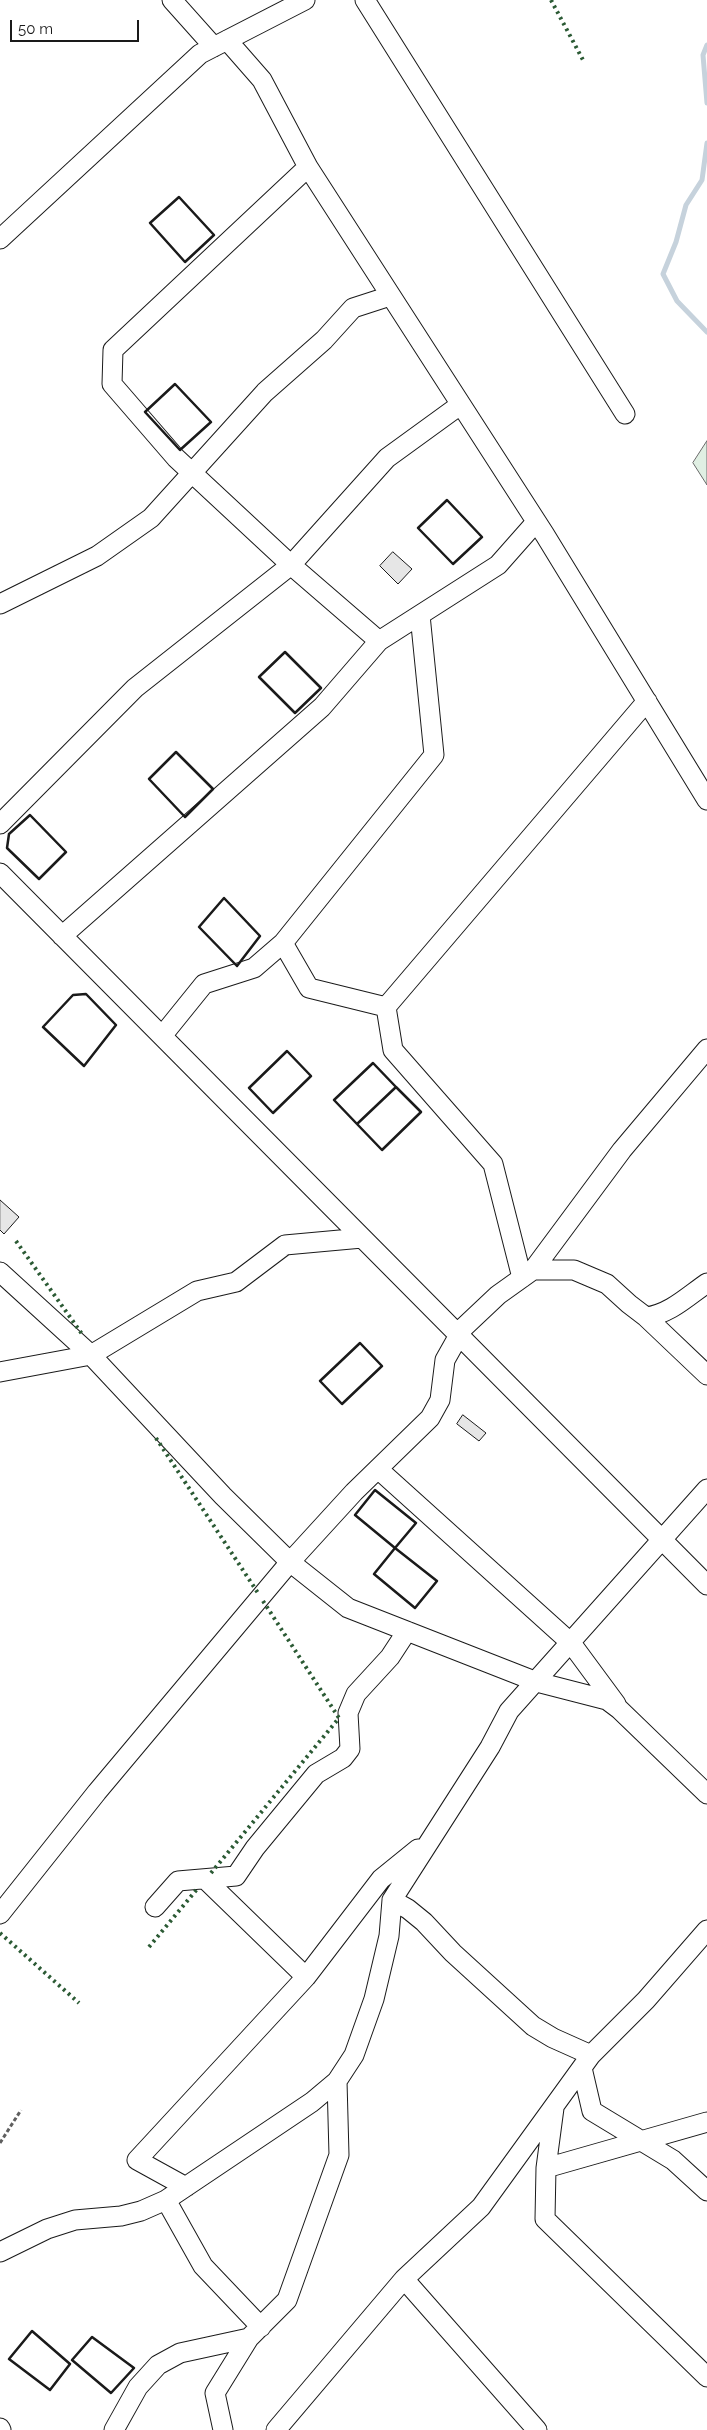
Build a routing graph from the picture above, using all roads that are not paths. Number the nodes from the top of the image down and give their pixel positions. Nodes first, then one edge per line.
1 (172, 0) edge
2 (305, 0) edge
3 (365, 0) edge
4 (221, 44) junction
5 (308, 167) junction
6 (0, 239) edge
7 (390, 296) junction
8 (460, 405) junction
9 (625, 414) dead end
10 (193, 474) junction
11 (536, 522) junction
12 (291, 565) junction
13 (0, 604) edge
14 (420, 615) junction
15 (379, 641) junction
16 (646, 701) junction
17 (707, 800) edge
18 (0, 824) edge
19 (0, 873) edge
20 (62, 936) junction
21 (283, 943) junction
22 (386, 1007) junction
23 (162, 1036) junction
24 (707, 1049) edge
25 (362, 1238) junction
26 (0, 1272) edge
27 (528, 1274) junction
28 (707, 1283) edge
29 (646, 1317) junction
30 (459, 1336) junction
31 (91, 1355) junction
32 (0, 1372) edge
33 (707, 1375) edge
34 (378, 1469) junction
35 (707, 1489) edge
36 (663, 1540) junction
37 (290, 1562) junction
38 (707, 1585) edge
39 (407, 1631) junction
40 (571, 1643) junction
41 (536, 1682) junction
42 (619, 1709) junction
43 (707, 1794) edge
44 (430, 1838) junction
45 (206, 1880) junction
46 (392, 1900) junction
47 (155, 1907) dead end
48 (0, 1914) edge
49 (707, 1930) edge
50 (306, 1977) junction
51 (586, 2061) junction
52 (337, 2081) junction
53 (554, 2107) junction
54 (707, 2122) edge
55 (642, 2141) junction
56 (546, 2168) junction
57 (186, 2186) junction
58 (707, 2191) edge
59 (166, 2200) junction
60 (0, 2252) edge
61 (404, 2278) junction
62 (255, 2333) junction
63 (707, 2378) edge
64 (114, 2430) edge
65 (223, 2430) edge
66 (276, 2430) edge
67 (537, 2430) edge

1 - 4 street
2 - 4 street
3 - 9 street
4 - 5 street
4 - 6 street
5 - 7 street
5 - 10 street
7 - 8 street
7 - 10 street
8 - 11 street
8 - 12 street
10 - 12 street
10 - 13 street
11 - 14 street
11 - 16 street
12 - 15 street
12 - 18 street
14 - 15 street
14 - 21 street
15 - 20 street
16 - 17 street
16 - 22 street
19 - 20 street
20 - 23 street
21 - 22 street
21 - 23 street
22 - 27 street
23 - 25 street
24 - 27 street
25 - 30 street
25 - 31 street
26 - 31 street
27 - 29 street
27 - 30 street
28 - 29 street
29 - 33 street
30 - 34 street
30 - 36 street
31 - 32 street
31 - 37 street
34 - 37 street
34 - 40 street
35 - 36 street
36 - 38 street
36 - 40 street
37 - 39 street
37 - 48 street
39 - 41 street
39 - 45 street
40 - 41 street
40 - 42 street
41 - 42 street
41 - 44 street
42 - 43 street
44 - 46 street
44 - 50 street
45 - 47 street
45 - 50 street
46 - 51 street
46 - 52 street
49 - 51 street
50 - 57 street
51 - 53 street
51 - 55 street
52 - 57 street
52 - 62 street
53 - 56 street
53 - 61 street
54 - 55 street
55 - 56 street
55 - 58 street
56 - 63 street
57 - 59 street
59 - 60 street
59 - 62 street
61 - 66 street
61 - 67 street
62 - 64 street
62 - 65 street

